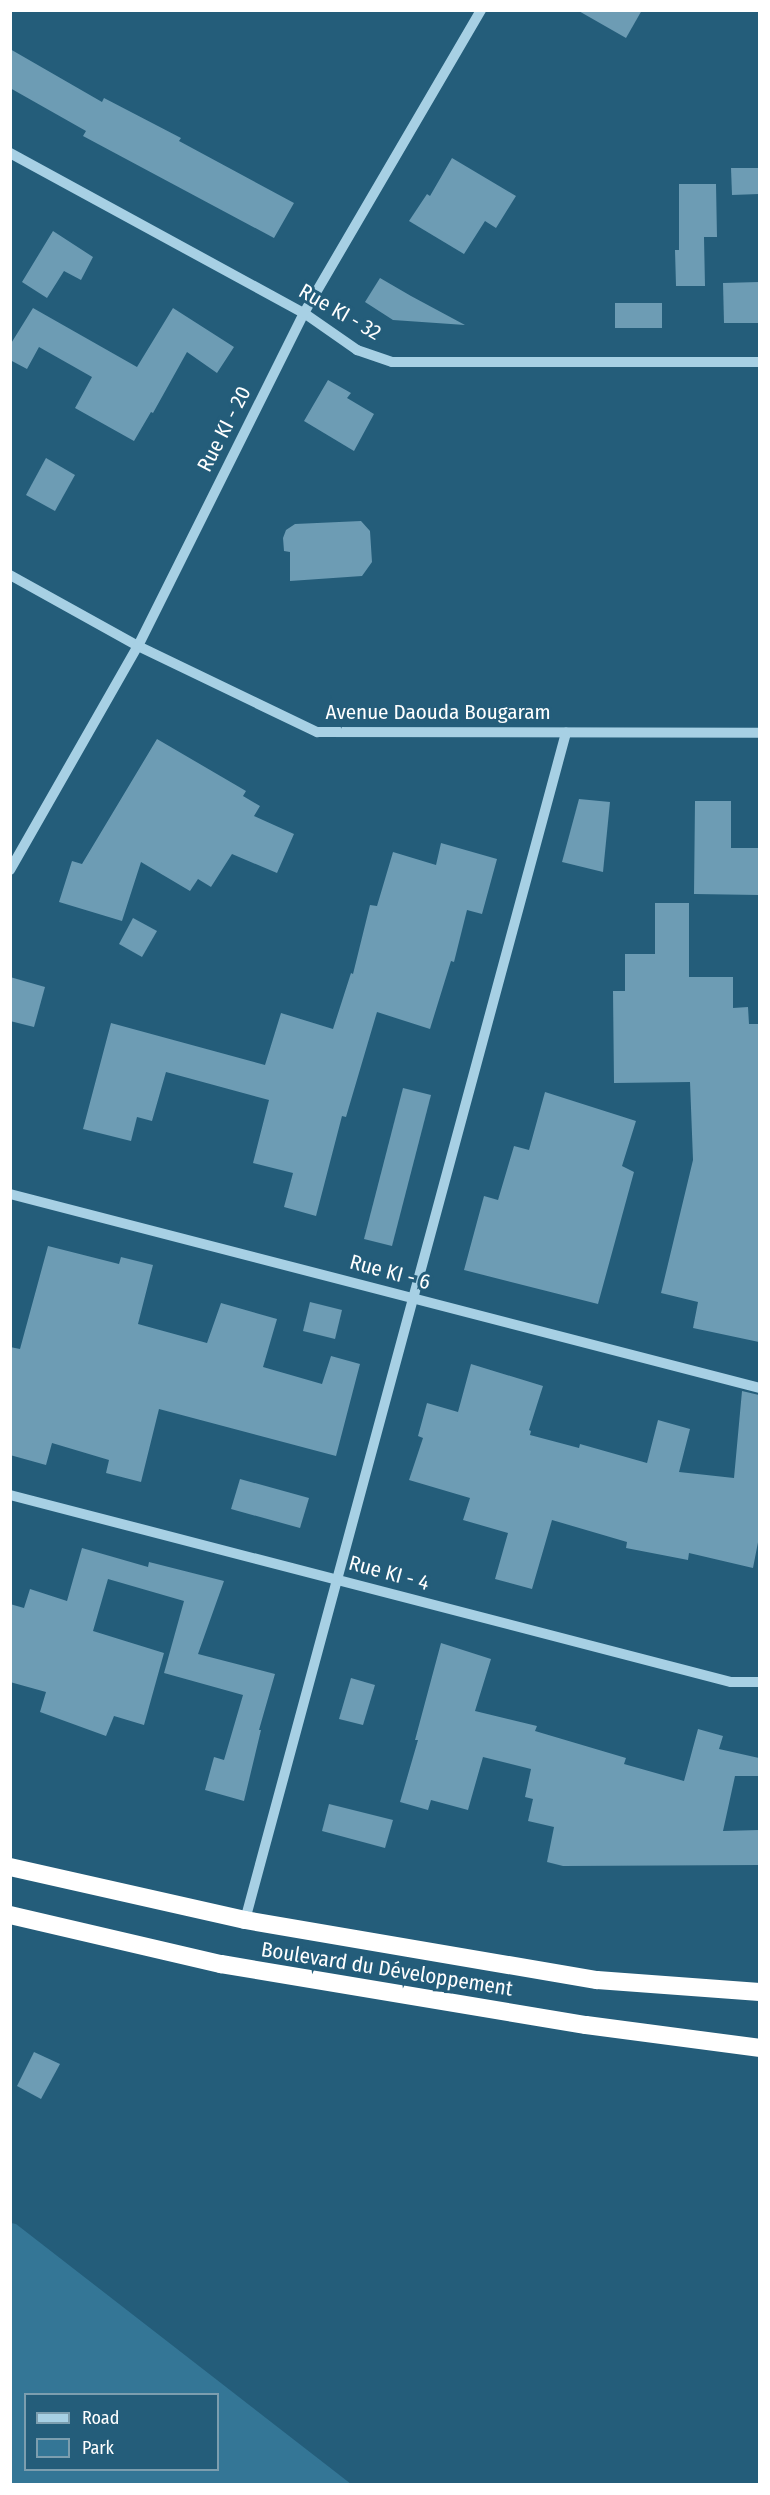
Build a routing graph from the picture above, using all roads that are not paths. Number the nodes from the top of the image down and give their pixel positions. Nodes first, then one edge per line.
1 (481, 10) edge
2 (10, 153) edge
3 (304, 313) junction
4 (759, 362) edge
5 (10, 575) edge
6 (138, 646) junction
7 (567, 733) junction
8 (759, 733) edge
9 (10, 870) edge
10 (10, 1194) edge
11 (414, 1299) junction
12 (759, 1388) edge
13 (10, 1495) edge
14 (338, 1580) junction
15 (759, 1682) edge
16 (10, 1867) edge
17 (10, 1915) edge
18 (245, 1920) junction
19 (759, 1992) edge
20 (759, 2048) edge

1 - 3 street, Rue KI - 20
2 - 3 street, Rue KI - 32
3 - 4 street, Rue KI - 32
3 - 6 street, Rue KI - 20
5 - 6 street, Avenue Daouda Bougaram
6 - 7 street, Avenue Daouda Bougaram
6 - 9 street, Rue KI - 20
7 - 8 street, Avenue Daouda Bougaram
7 - 11 street
10 - 11 street, Rue KI - 6
11 - 12 street, Rue KI - 6
11 - 14 street
13 - 14 street, Rue KI - 4
14 - 15 street, Rue KI - 4
14 - 18 street
16 - 18 highway, Boulevard du Développement
17 - 20 highway, Boulevard du Développement
18 - 19 highway, Boulevard du Développement

